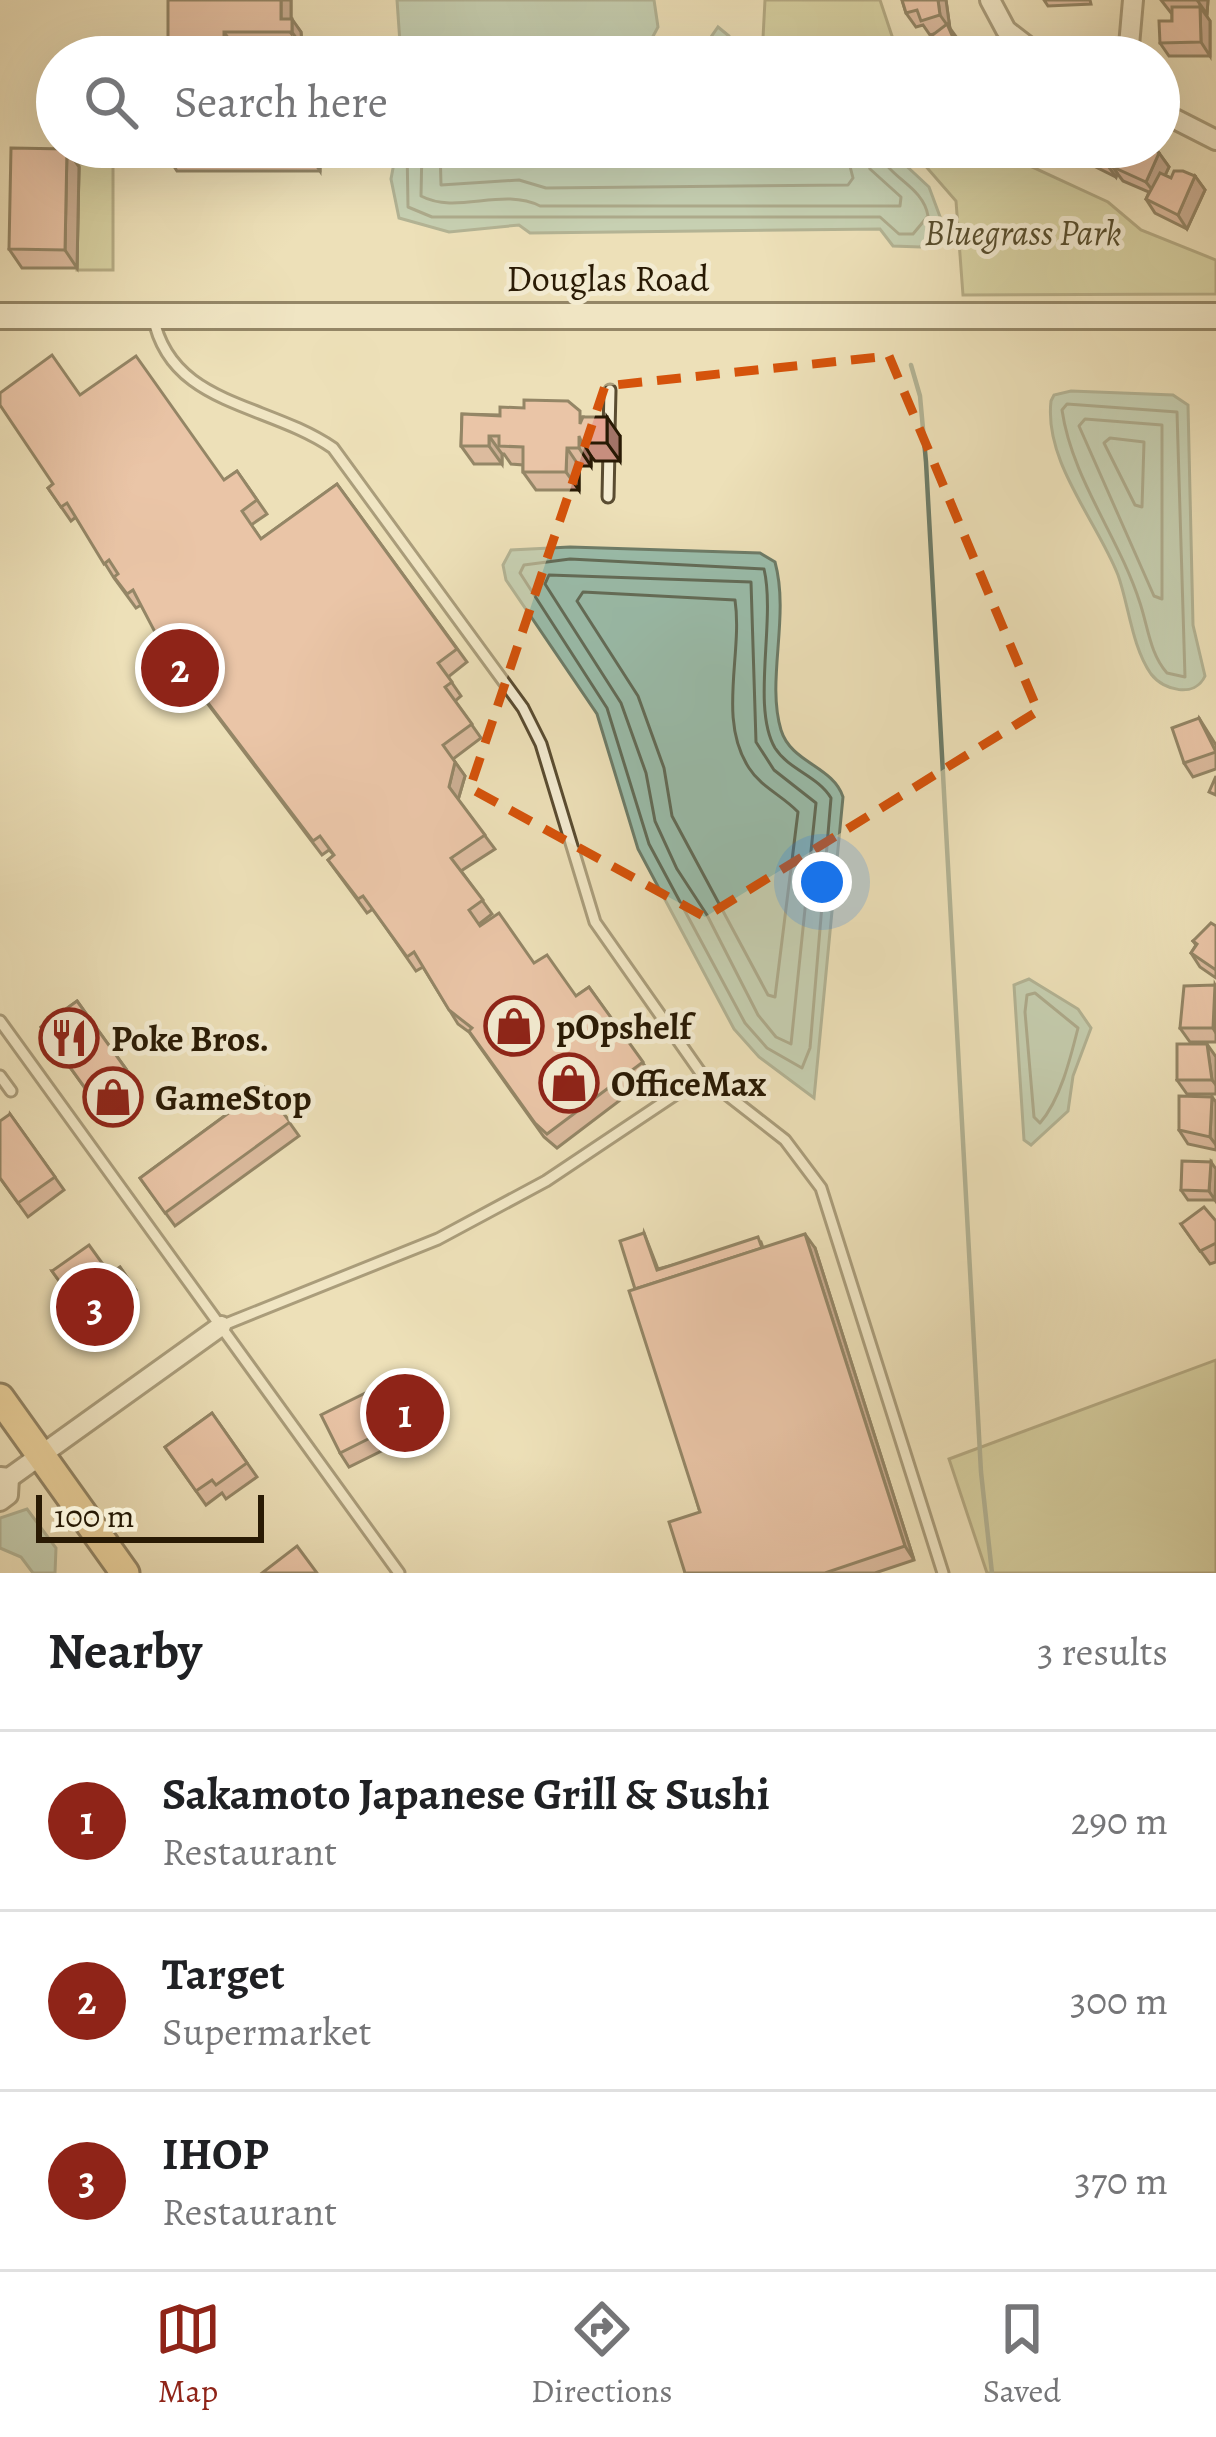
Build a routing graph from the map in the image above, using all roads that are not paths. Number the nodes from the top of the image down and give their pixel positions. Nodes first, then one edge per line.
1 (990, 0) edge
2 (1133, 0) edge
3 (1014, 36) edge
4 (1130, 36) edge
5 (1180, 122) edge
6 (1216, 140) edge
7 (152, 314) junction
8 (0, 316) edge
9 (1216, 316) edge
10 (610, 389) dead end
11 (608, 497) dead end
12 (0, 1021) edge
13 (0, 1076) edge
14 (703, 1076) junction
15 (11, 1090) dead end
16 (221, 1326) junction
17 (0, 1398) edge
18 (41, 1454) junction
19 (4, 1478) edge
20 (0, 1502) edge
21 (125, 1573) edge
22 (399, 1573) edge
23 (943, 1573) edge

1 - 3 street
2 - 4 street
5 - 6 street
7 - 8 street, Douglas Road
7 - 9 street, Douglas Road
7 - 14 lane
10 - 11 lane
12 - 16 lane
13 - 15 lane
14 - 16 lane
14 - 23 lane
16 - 18 street
16 - 22 lane
17 - 18 main road
18 - 19 street
18 - 21 main road
19 - 20 street

